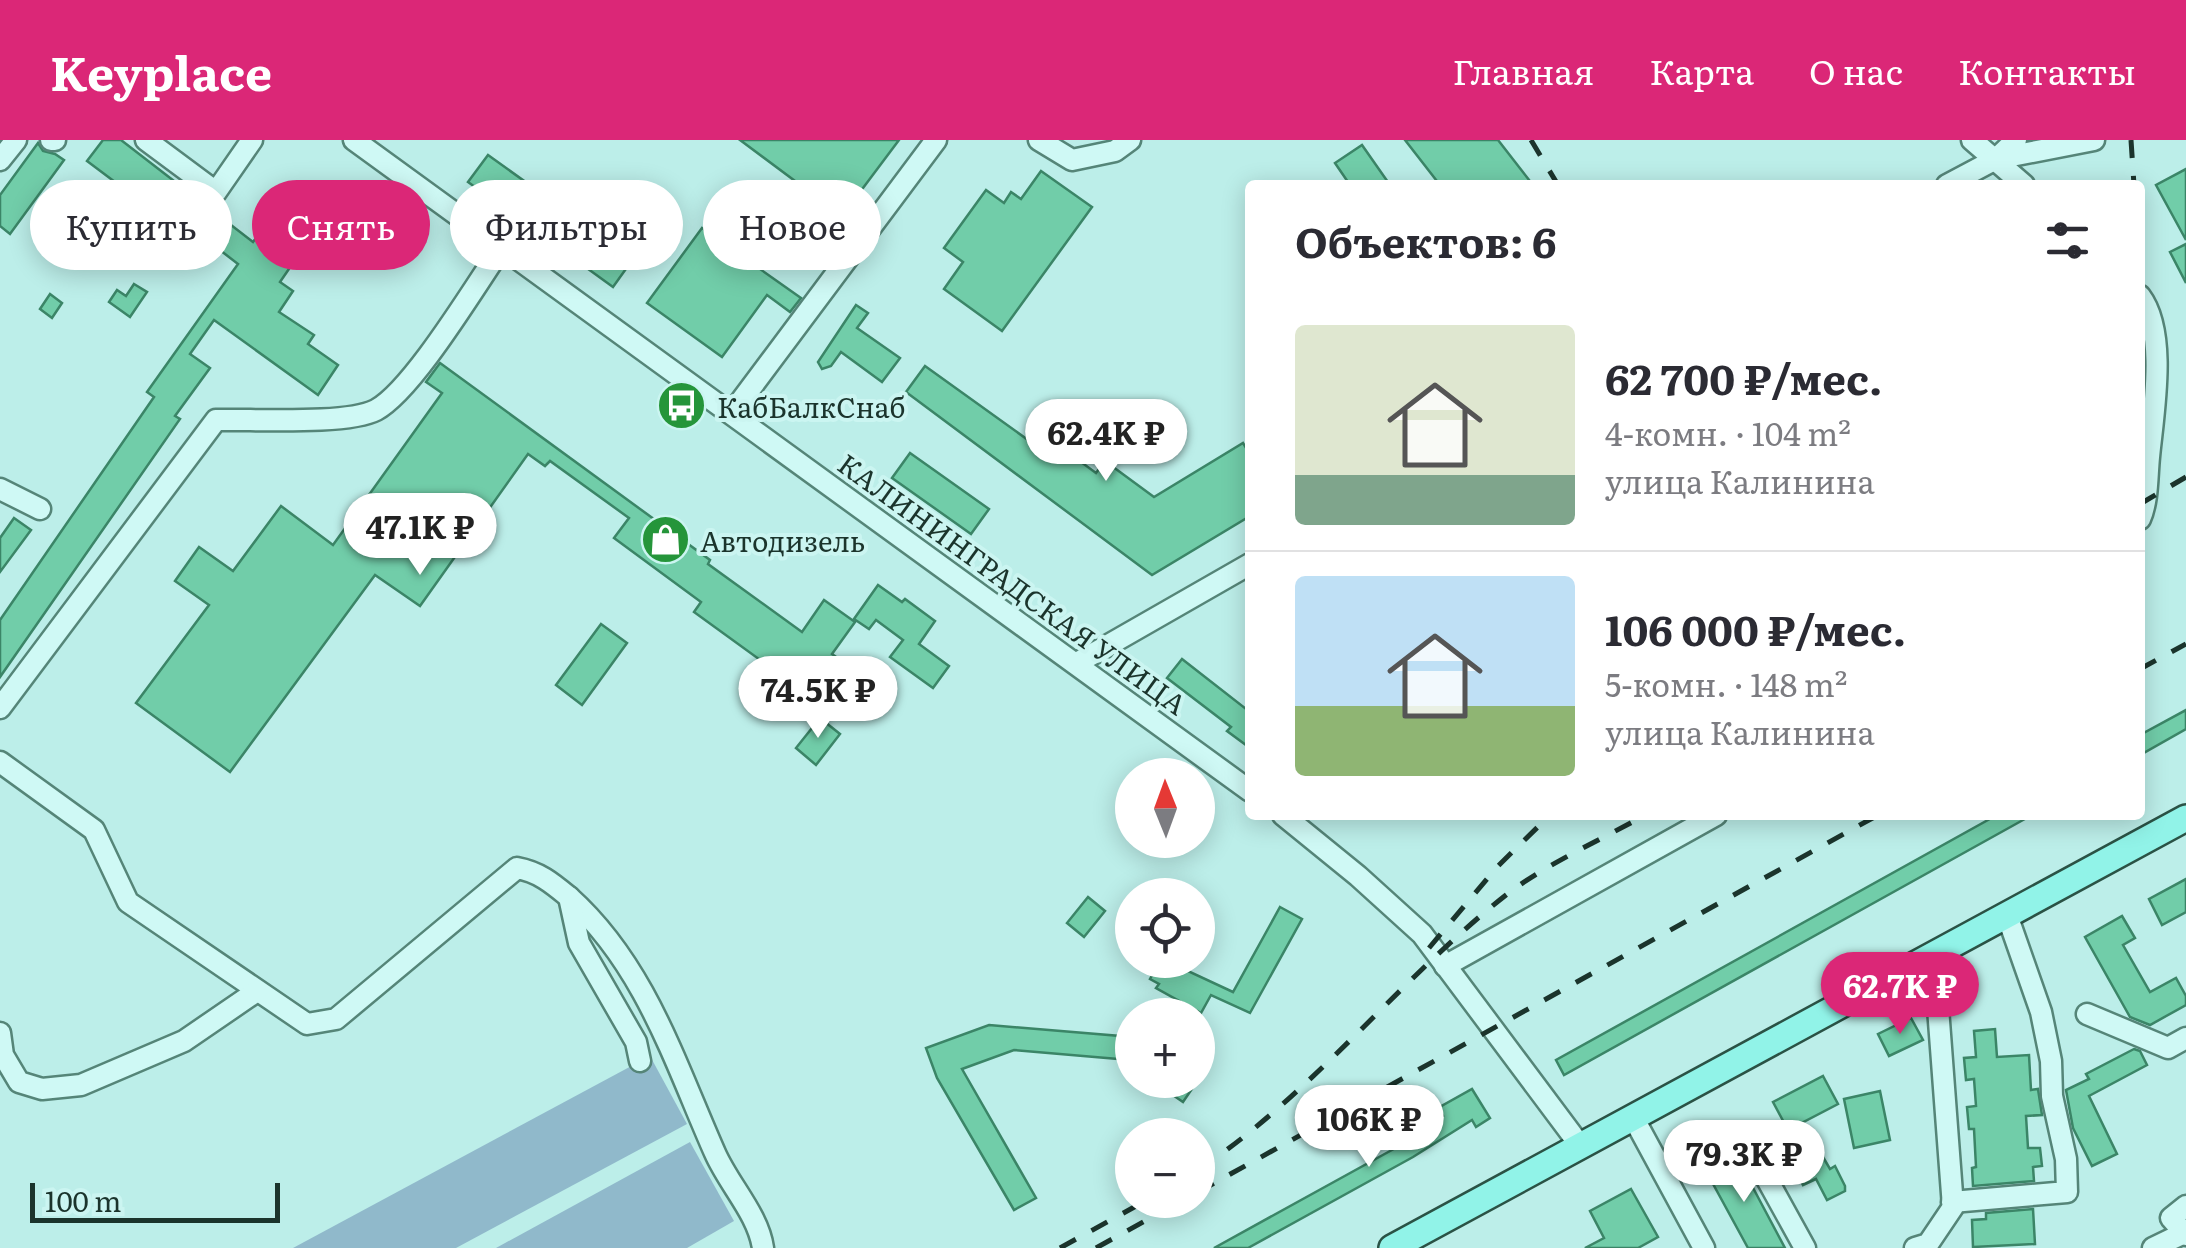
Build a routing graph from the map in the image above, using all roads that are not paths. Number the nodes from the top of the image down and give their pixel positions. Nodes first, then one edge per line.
1 (16, 140) edge
2 (146, 140) edge
3 (252, 140) edge
4 (936, 140) edge
5 (1040, 140) edge
6 (1130, 140) edge
7 (1972, 140) edge
8 (2016, 140) edge
9 (2094, 140) edge
10 (367, 144) edge
11 (1996, 158) junction
12 (0, 160) edge
13 (1956, 180) edge
14 (2019, 180) edge
15 (450, 208) edge
16 (487, 270) edge
17 (533, 270) edge
18 (2145, 307) edge
19 (732, 413) junction
20 (0, 488) edge
21 (2145, 496) edge
22 (40, 509) dead end
23 (1245, 567) edge
24 (1078, 663) junction
25 (0, 708) edge
26 (0, 762) edge
27 (1245, 787) edge
28 (2186, 818) edge
29 (1289, 820) edge
30 (1707, 820) edge
31 (568, 897) junction
32 (2007, 915) junction
33 (1934, 955) junction
34 (1445, 966) junction
35 (256, 990) junction
36 (2087, 1014) dead end
37 (0, 1034) edge
38 (2186, 1038) edge
39 (640, 1062) dead end
40 (1632, 1117) junction
41 (1579, 1144) junction
42 (1758, 1162) dead end
43 (1952, 1202) junction
44 (2186, 1206) edge
45 (2185, 1234) edge
46 (763, 1248) edge
47 (1392, 1248) edge
48 (1704, 1248) edge
49 (1805, 1248) edge
50 (1915, 1248) edge
51 (2153, 1248) edge

1 - 12 street
2 - 3 street
4 - 19 street
5 - 6 street
7 - 11 street
8 - 11 street
9 - 11 street
10 - 15 street, КАЛИНИНГРАДСКАЯ УЛИЦА
11 - 13 street
11 - 14 street
16 - 25 street
17 - 19 street, КАЛИНИНГРАДСКАЯ УЛИЦА
18 - 21 street
19 - 24 street, КАЛИНИНГРАДСКАЯ УЛИЦА
20 - 22 street
23 - 24 street
24 - 27 street, КАЛИНИНГРАДСКАЯ УЛИЦА
26 - 35 street
28 - 32 main road
29 - 34 street
30 - 34 street
31 - 35 street
31 - 39 street
31 - 46 street
32 - 33 main road
32 - 43 street
33 - 40 main road
33 - 43 street
34 - 41 street
35 - 37 street
36 - 38 street
40 - 41 main road
40 - 48 street
41 - 47 main road
42 - 49 street
43 - 50 street
44 - 45 street
45 - 51 street

